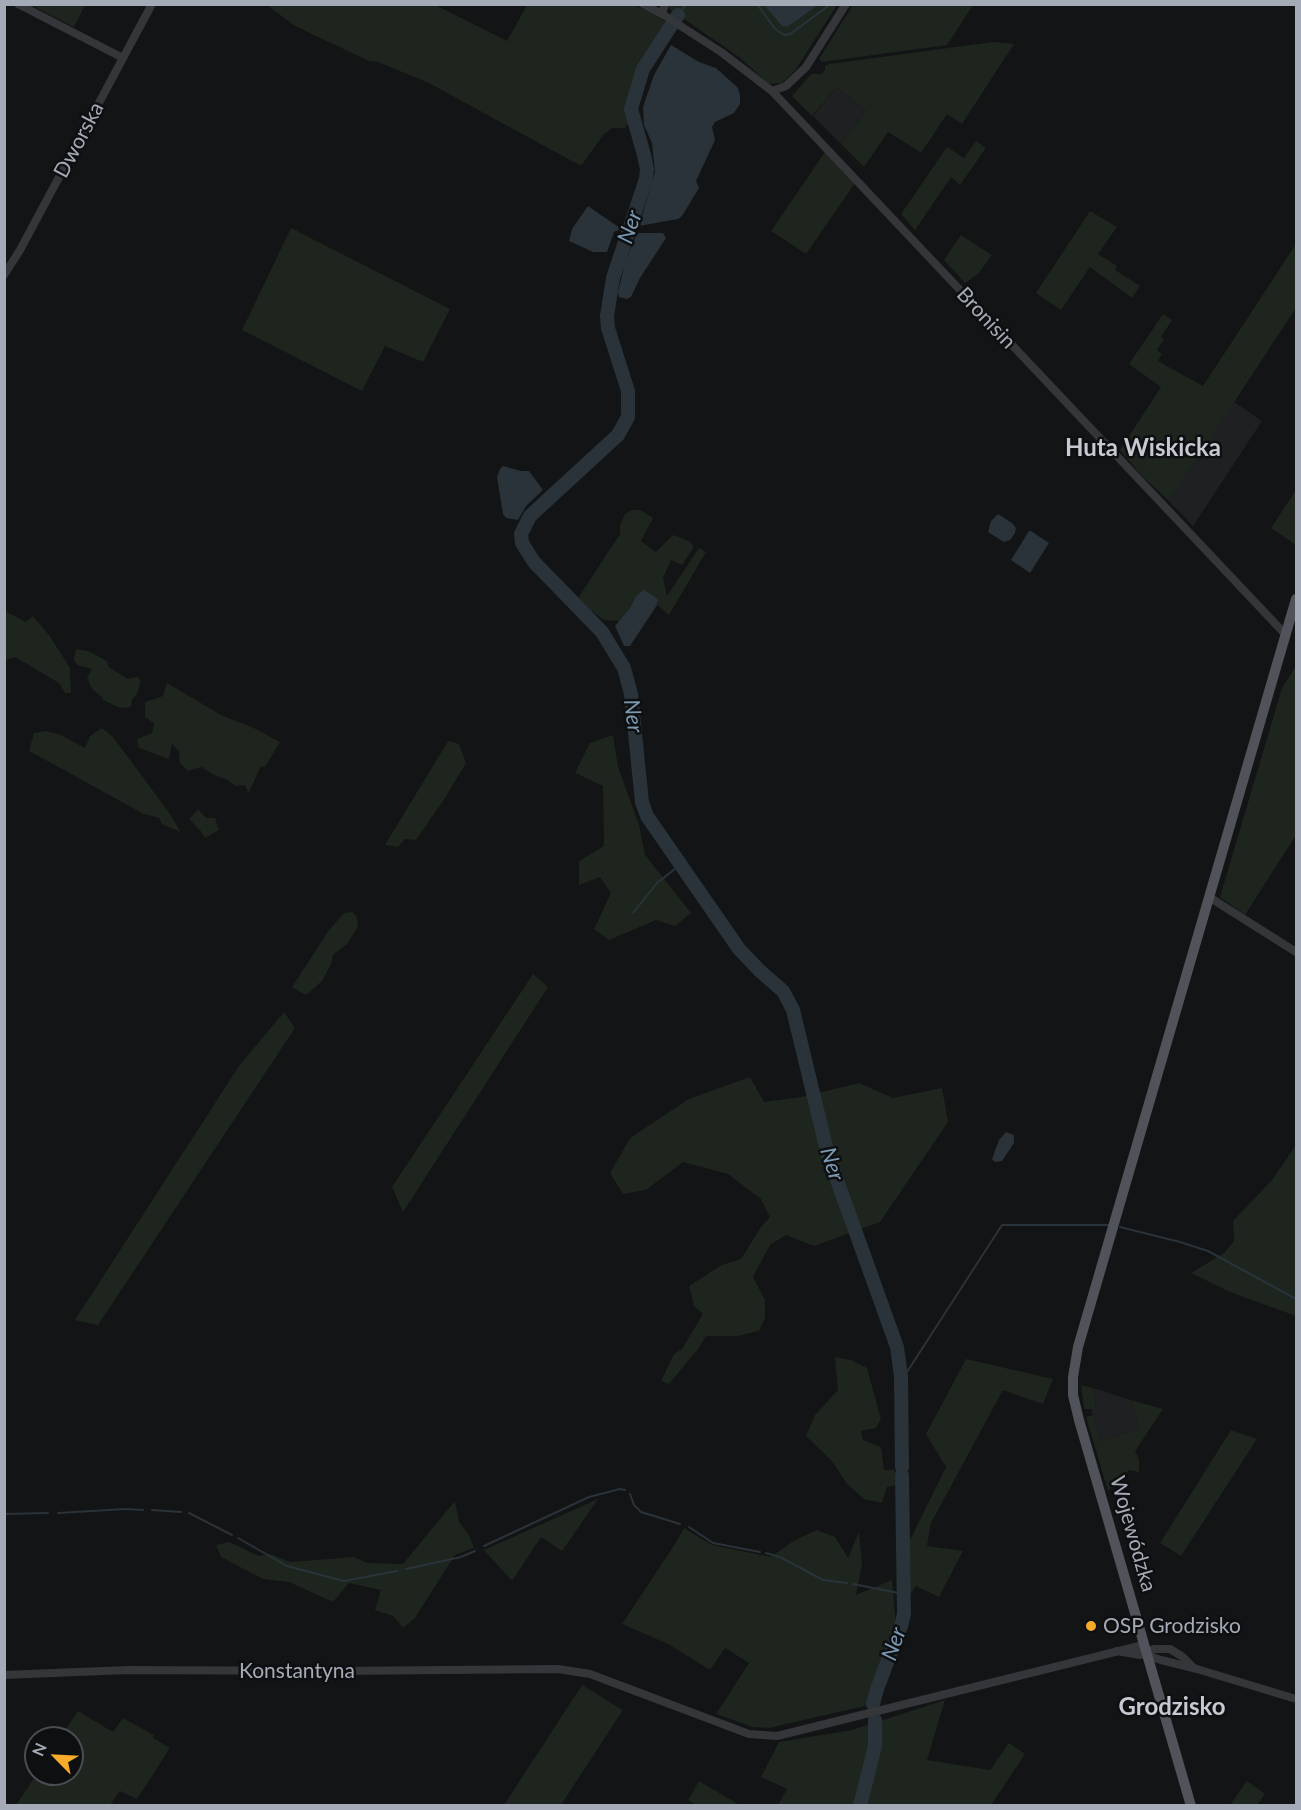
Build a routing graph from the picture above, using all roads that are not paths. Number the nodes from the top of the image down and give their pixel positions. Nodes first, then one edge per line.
1 (18, 4) edge
2 (152, 4) edge
3 (643, 4) edge
4 (665, 4) edge
5 (846, 4) edge
6 (662, 14) junction
7 (123, 58) junction
8 (772, 91) junction
9 (4, 275) edge
10 (1296, 599) edge
11 (1286, 635) junction
12 (1209, 897) junction
13 (1296, 952) edge
14 (1147, 1652) junction
15 (4, 1675) edge
16 (1296, 1699) edge
17 (1191, 1806) edge

1 - 7 street
2 - 7 street, Dworska
3 - 6 street, Bronisin
4 - 6 street
5 - 8 street
6 - 8 street, Bronisin
7 - 9 street, Dworska
8 - 11 street, Bronisin
10 - 11 main road, Wojewódzka
11 - 12 main road, Wojewódzka
12 - 13 street
12 - 14 main road, Wojewódzka
14 - 15 street, Konstantyna
14 - 16 street
14 - 17 main road, Wojewódzka

